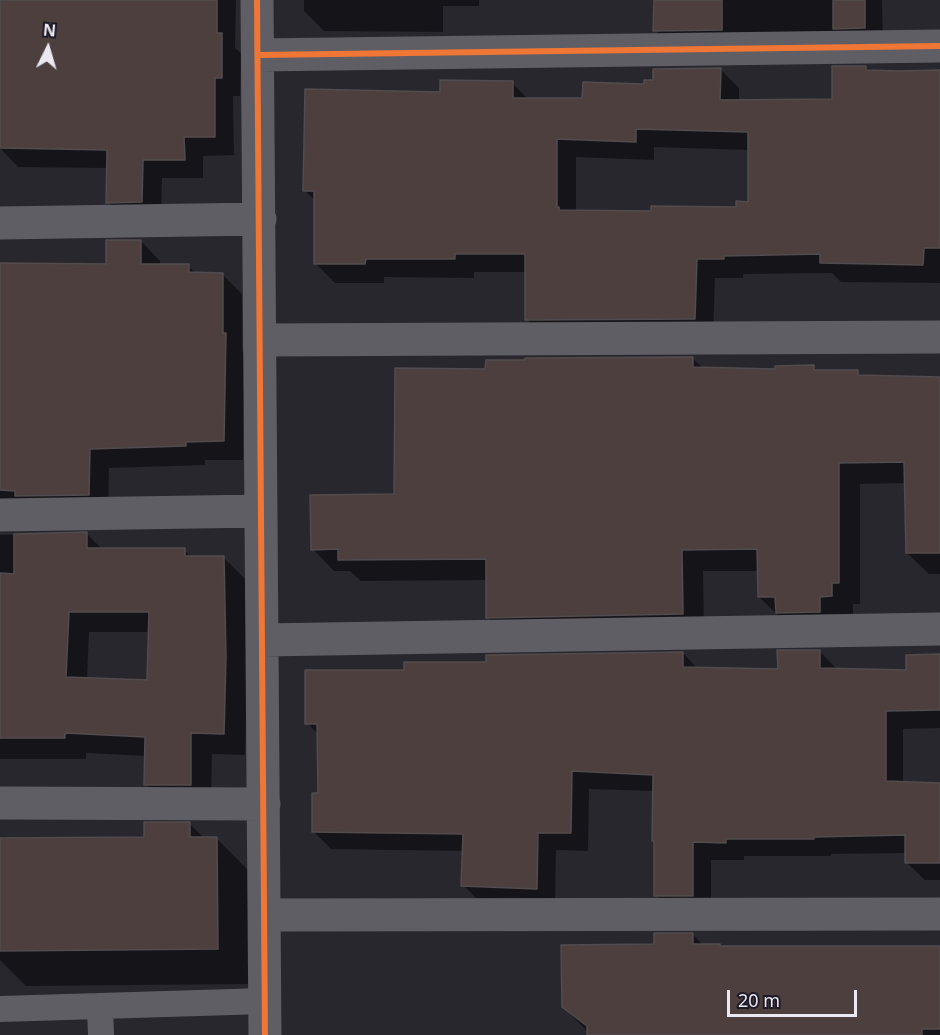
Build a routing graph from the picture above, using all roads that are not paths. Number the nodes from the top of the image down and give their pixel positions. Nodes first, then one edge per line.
1 (257, 0) edge
2 (940, 46) edge
3 (258, 55) junction
4 (260, 219) junction
5 (0, 223) edge
6 (940, 337) edge
7 (261, 340) junction
8 (261, 512) junction
9 (0, 515) edge
10 (940, 629) edge
11 (262, 640) junction
12 (0, 803) edge
13 (264, 804) junction
14 (940, 914) edge
15 (264, 915) junction
16 (265, 1001) junction
17 (100, 1005) junction
18 (0, 1009) edge
19 (101, 1035) edge
20 (265, 1035) edge

1 - 3 street
2 - 3 street
3 - 4 street
4 - 5 street
4 - 7 street
6 - 7 street
7 - 8 street
8 - 9 street
8 - 11 street
10 - 11 street
11 - 13 street
12 - 13 street
13 - 15 street
14 - 15 street
15 - 16 street
16 - 17 lane
16 - 20 street
17 - 18 lane
17 - 19 lane

